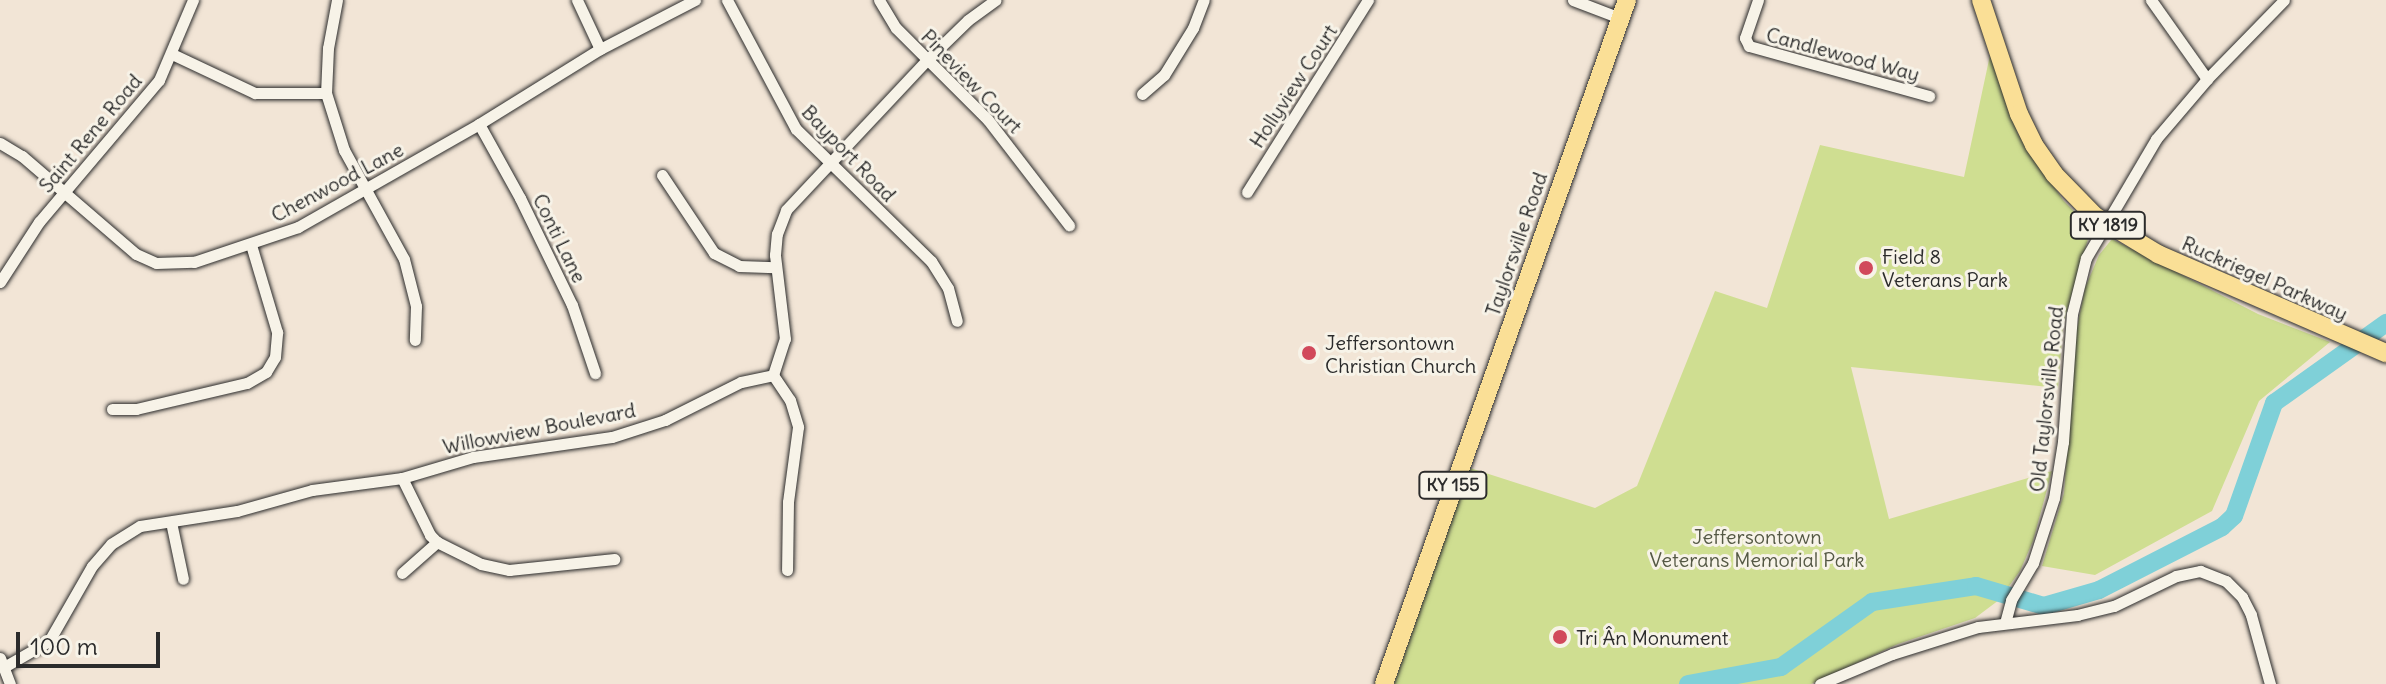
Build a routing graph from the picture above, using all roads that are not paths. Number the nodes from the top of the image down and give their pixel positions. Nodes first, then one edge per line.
1 (193, 0) edge
2 (337, 0) edge
3 (577, 0) edge
4 (695, 0) edge
5 (727, 0) edge
6 (879, 0) edge
7 (996, 0) edge
8 (1204, 0) edge
9 (1368, 0) edge
10 (1573, 0) edge
11 (1758, 0) edge
12 (1981, 0) edge
13 (2151, 0) edge
14 (2284, 0) edge
15 (1623, 9) edge
16 (600, 49) junction
17 (172, 54) junction
18 (927, 60) junction
19 (2207, 79) junction
20 (326, 93) junction
21 (1142, 94) dead end
22 (1929, 96) dead end
23 (479, 124) junction
24 (0, 143) edge
25 (829, 163) junction
26 (662, 175) dead end
27 (367, 190) junction
28 (1247, 192) dead end
29 (63, 193) junction
30 (2105, 223) junction
31 (1069, 225) dead end
32 (251, 245) junction
33 (775, 267) junction
34 (0, 282) edge
35 (957, 321) dead end
36 (415, 340) dead end
37 (2378, 350) edge
38 (595, 373) dead end
39 (773, 375) junction
40 (112, 409) dead end
41 (402, 478) junction
42 (171, 522) junction
43 (437, 542) junction
44 (614, 559) dead end
45 (787, 570) dead end
46 (402, 573) dead end
47 (183, 579) dead end
48 (2005, 623) junction
49 (2, 662) edge
50 (10, 684) edge
51 (1384, 684) edge
52 (1820, 684) edge
53 (2270, 684) edge

1 - 17 street, Saint Rene Road
2 - 20 street
3 - 16 street
4 - 16 street, Chenwood Lane
5 - 25 street, Bayport Road
6 - 18 street, Pineview Court
7 - 18 street
8 - 21 street
9 - 28 street, Hollyview Court
10 - 15 street
11 - 22 street, Candlewood Way
12 - 30 main road, Ruckriegel Parkway / KY 1819
13 - 19 street
14 - 19 street, Old Taylorsville Road
15 - 51 main road, Taylorsville Road / KY 155
16 - 23 street, Chenwood Lane
17 - 20 street
17 - 29 street, Saint Rene Road
18 - 25 street
18 - 31 street, Pineview Court
19 - 30 street, Old Taylorsville Road
20 - 27 street
23 - 27 street, Chenwood Lane
23 - 38 street, Conti Lane
24 - 29 street, Chenwood Lane
25 - 33 street
25 - 35 street, Bayport Road
26 - 33 street
27 - 32 street, Chenwood Lane
27 - 36 street
29 - 32 street, Chenwood Lane
29 - 34 street, Saint Rene Road
30 - 37 main road, Ruckriegel Parkway / KY 1819
30 - 48 street, Old Taylorsville Road
32 - 40 street
33 - 39 street
39 - 41 street, Willowview Boulevard
39 - 45 street
41 - 42 street, Willowview Boulevard
41 - 43 street
42 - 47 street
42 - 49 street, Willowview Boulevard
43 - 44 street
43 - 46 street
48 - 52 street
48 - 53 street
49 - 50 street

